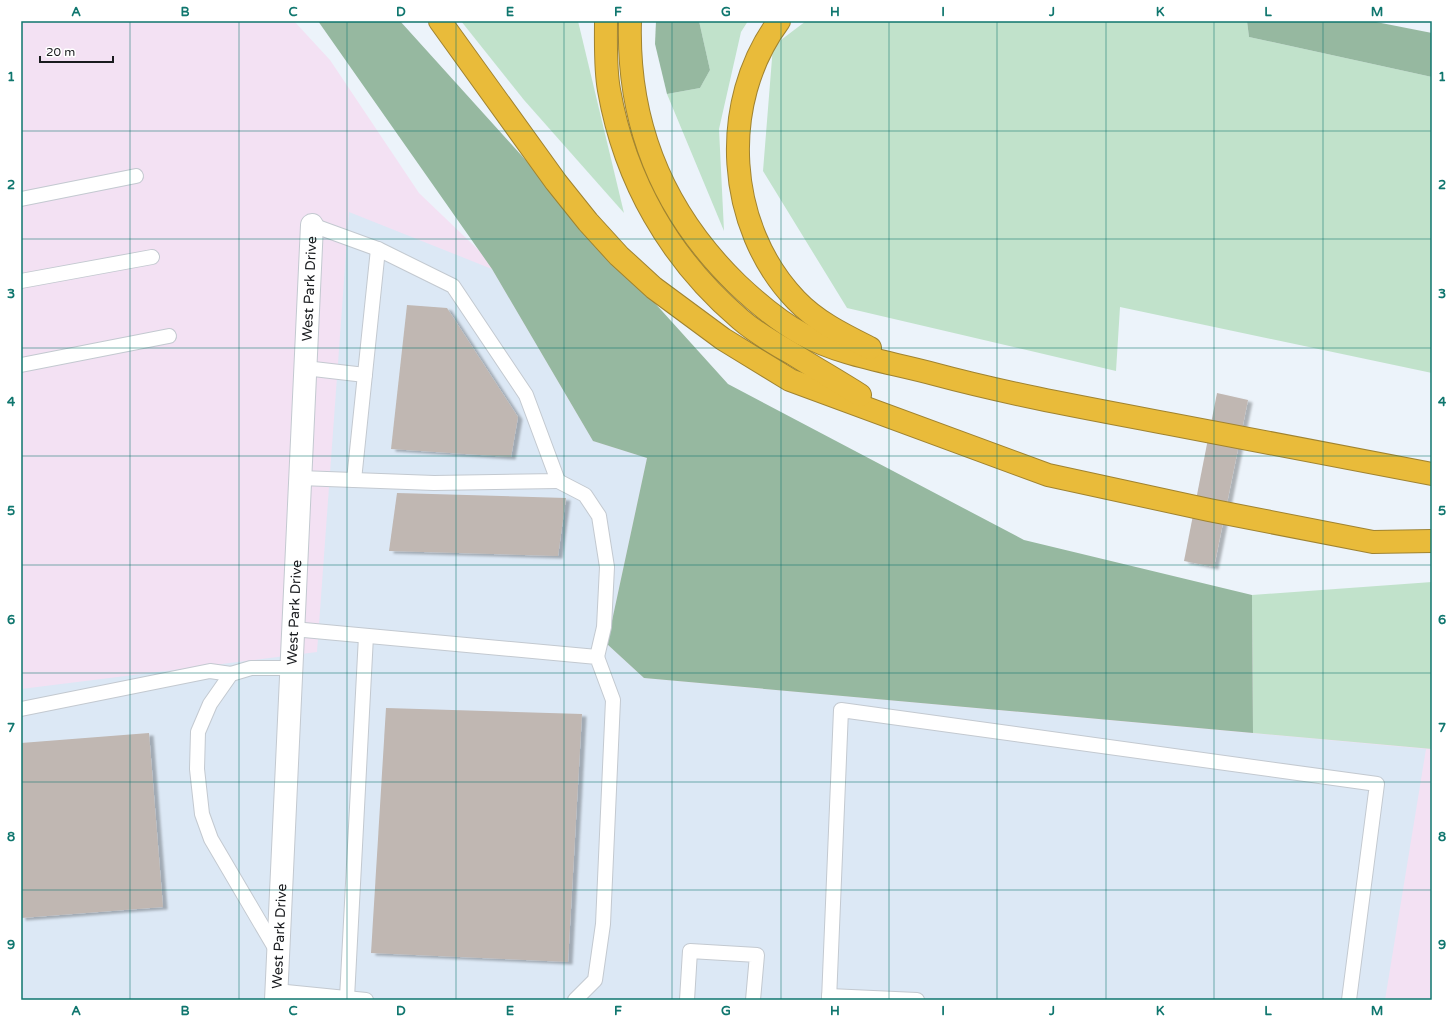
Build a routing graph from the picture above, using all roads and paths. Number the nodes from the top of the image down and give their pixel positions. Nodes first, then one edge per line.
1 (440, 21) edge
2 (606, 21) edge
3 (630, 21) edge
4 (779, 21) edge
5 (136, 176) dead end
6 (21, 199) edge
7 (312, 226) joint
8 (378, 249) junction
9 (152, 257) dead end
10 (21, 281) edge
11 (169, 336) dead end
12 (21, 365) edge
13 (908, 367) junction
14 (305, 368) junction
15 (365, 375) junction
16 (907, 423) junction
17 (1432, 474) edge
18 (300, 478) junction
19 (354, 480) junction
20 (558, 481) junction
21 (1432, 541) edge
22 (293, 629) junction
23 (366, 636) junction
24 (597, 657) junction
25 (291, 668) junction
26 (231, 674) junction
27 (21, 709) edge
28 (278, 954) junction
29 (276, 995) edge
30 (347, 998) junction
31 (829, 998) edge
32 (366, 1000) edge
33 (575, 1000) edge
34 (687, 1000) edge
35 (753, 1000) edge
36 (916, 1000) edge
37 (1349, 1000) edge

1 - 16 highway
2 - 16 highway
3 - 13 highway
4 - 13 highway
5 - 6 lane
7 - 8 lane
7 - 14 street, West Park Drive
8 - 15 lane
8 - 20 lane
9 - 10 lane
11 - 12 lane
13 - 17 highway
14 - 15 lane
14 - 18 street, West Park Drive
15 - 19 lane
16 - 21 highway
18 - 19 lane
18 - 22 street, West Park Drive
19 - 20 lane
20 - 24 lane
22 - 23 lane
22 - 25 street, West Park Drive
23 - 24 lane
23 - 30 lane
24 - 33 lane
25 - 26 lane
25 - 28 street, West Park Drive
26 - 27 lane
26 - 28 lane
28 - 29 street, West Park Drive
29 - 30 lane
30 - 32 lane
31 - 36 lane
31 - 37 lane
34 - 35 lane

